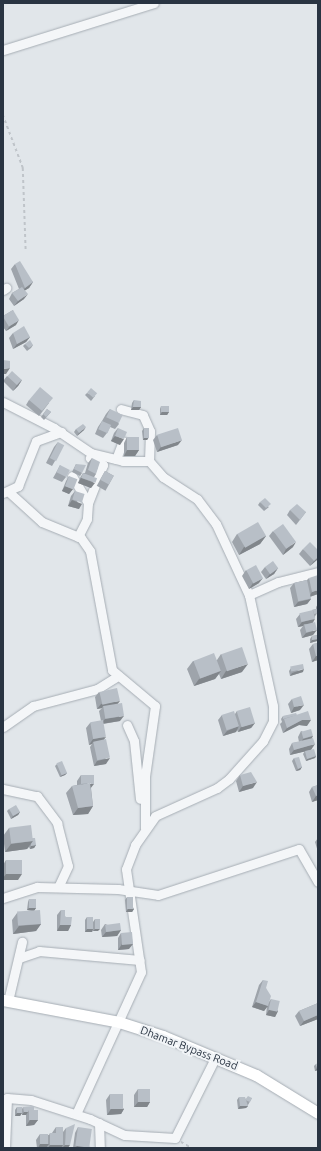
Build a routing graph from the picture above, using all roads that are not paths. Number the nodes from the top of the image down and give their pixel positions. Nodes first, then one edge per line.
1 (154, 3) edge
2 (3, 50) edge
3 (3, 402) edge
4 (121, 409) dead end
5 (61, 432) junction
6 (123, 442) edge
7 (87, 451) junction
8 (116, 459) junction
9 (149, 461) junction
10 (72, 476) edge
11 (7, 493) edge
12 (88, 503) junction
13 (78, 537) junction
14 (318, 572) edge
15 (249, 595) junction
16 (118, 676) junction
17 (127, 725) dead end
18 (3, 727) edge
19 (3, 789) edge
20 (145, 828) junction
21 (318, 882) edge
22 (58, 887) junction
23 (130, 891) junction
24 (3, 898) edge
25 (22, 942) dead end
26 (19, 958) junction
27 (140, 960) junction
28 (6, 1000) edge
29 (119, 1022) junction
30 (215, 1058) junction
31 (5, 1099) edge
32 (318, 1113) edge
33 (76, 1114) junction
34 (99, 1123) junction
35 (5, 1148) edge
36 (100, 1148) edge

1 - 2 street
3 - 5 street
4 - 9 street
5 - 7 street
5 - 11 street
6 - 8 street
7 - 8 street
7 - 12 street
8 - 9 street
9 - 15 street
10 - 12 street
11 - 13 street
12 - 13 street
13 - 16 street
14 - 15 street
15 - 20 street
16 - 18 street
16 - 20 street
17 - 20 street
19 - 22 street
20 - 23 street
21 - 23 street
22 - 23 street
22 - 24 street
23 - 27 street
25 - 26 street
26 - 27 street
26 - 28 street
27 - 29 street
28 - 29 main road, Dhamar Bypass Road
29 - 30 main road, Dhamar Bypass Road
29 - 33 street
30 - 32 main road, Dhamar Bypass Road
30 - 34 street
31 - 33 street
31 - 35 street
33 - 34 street
34 - 36 street

